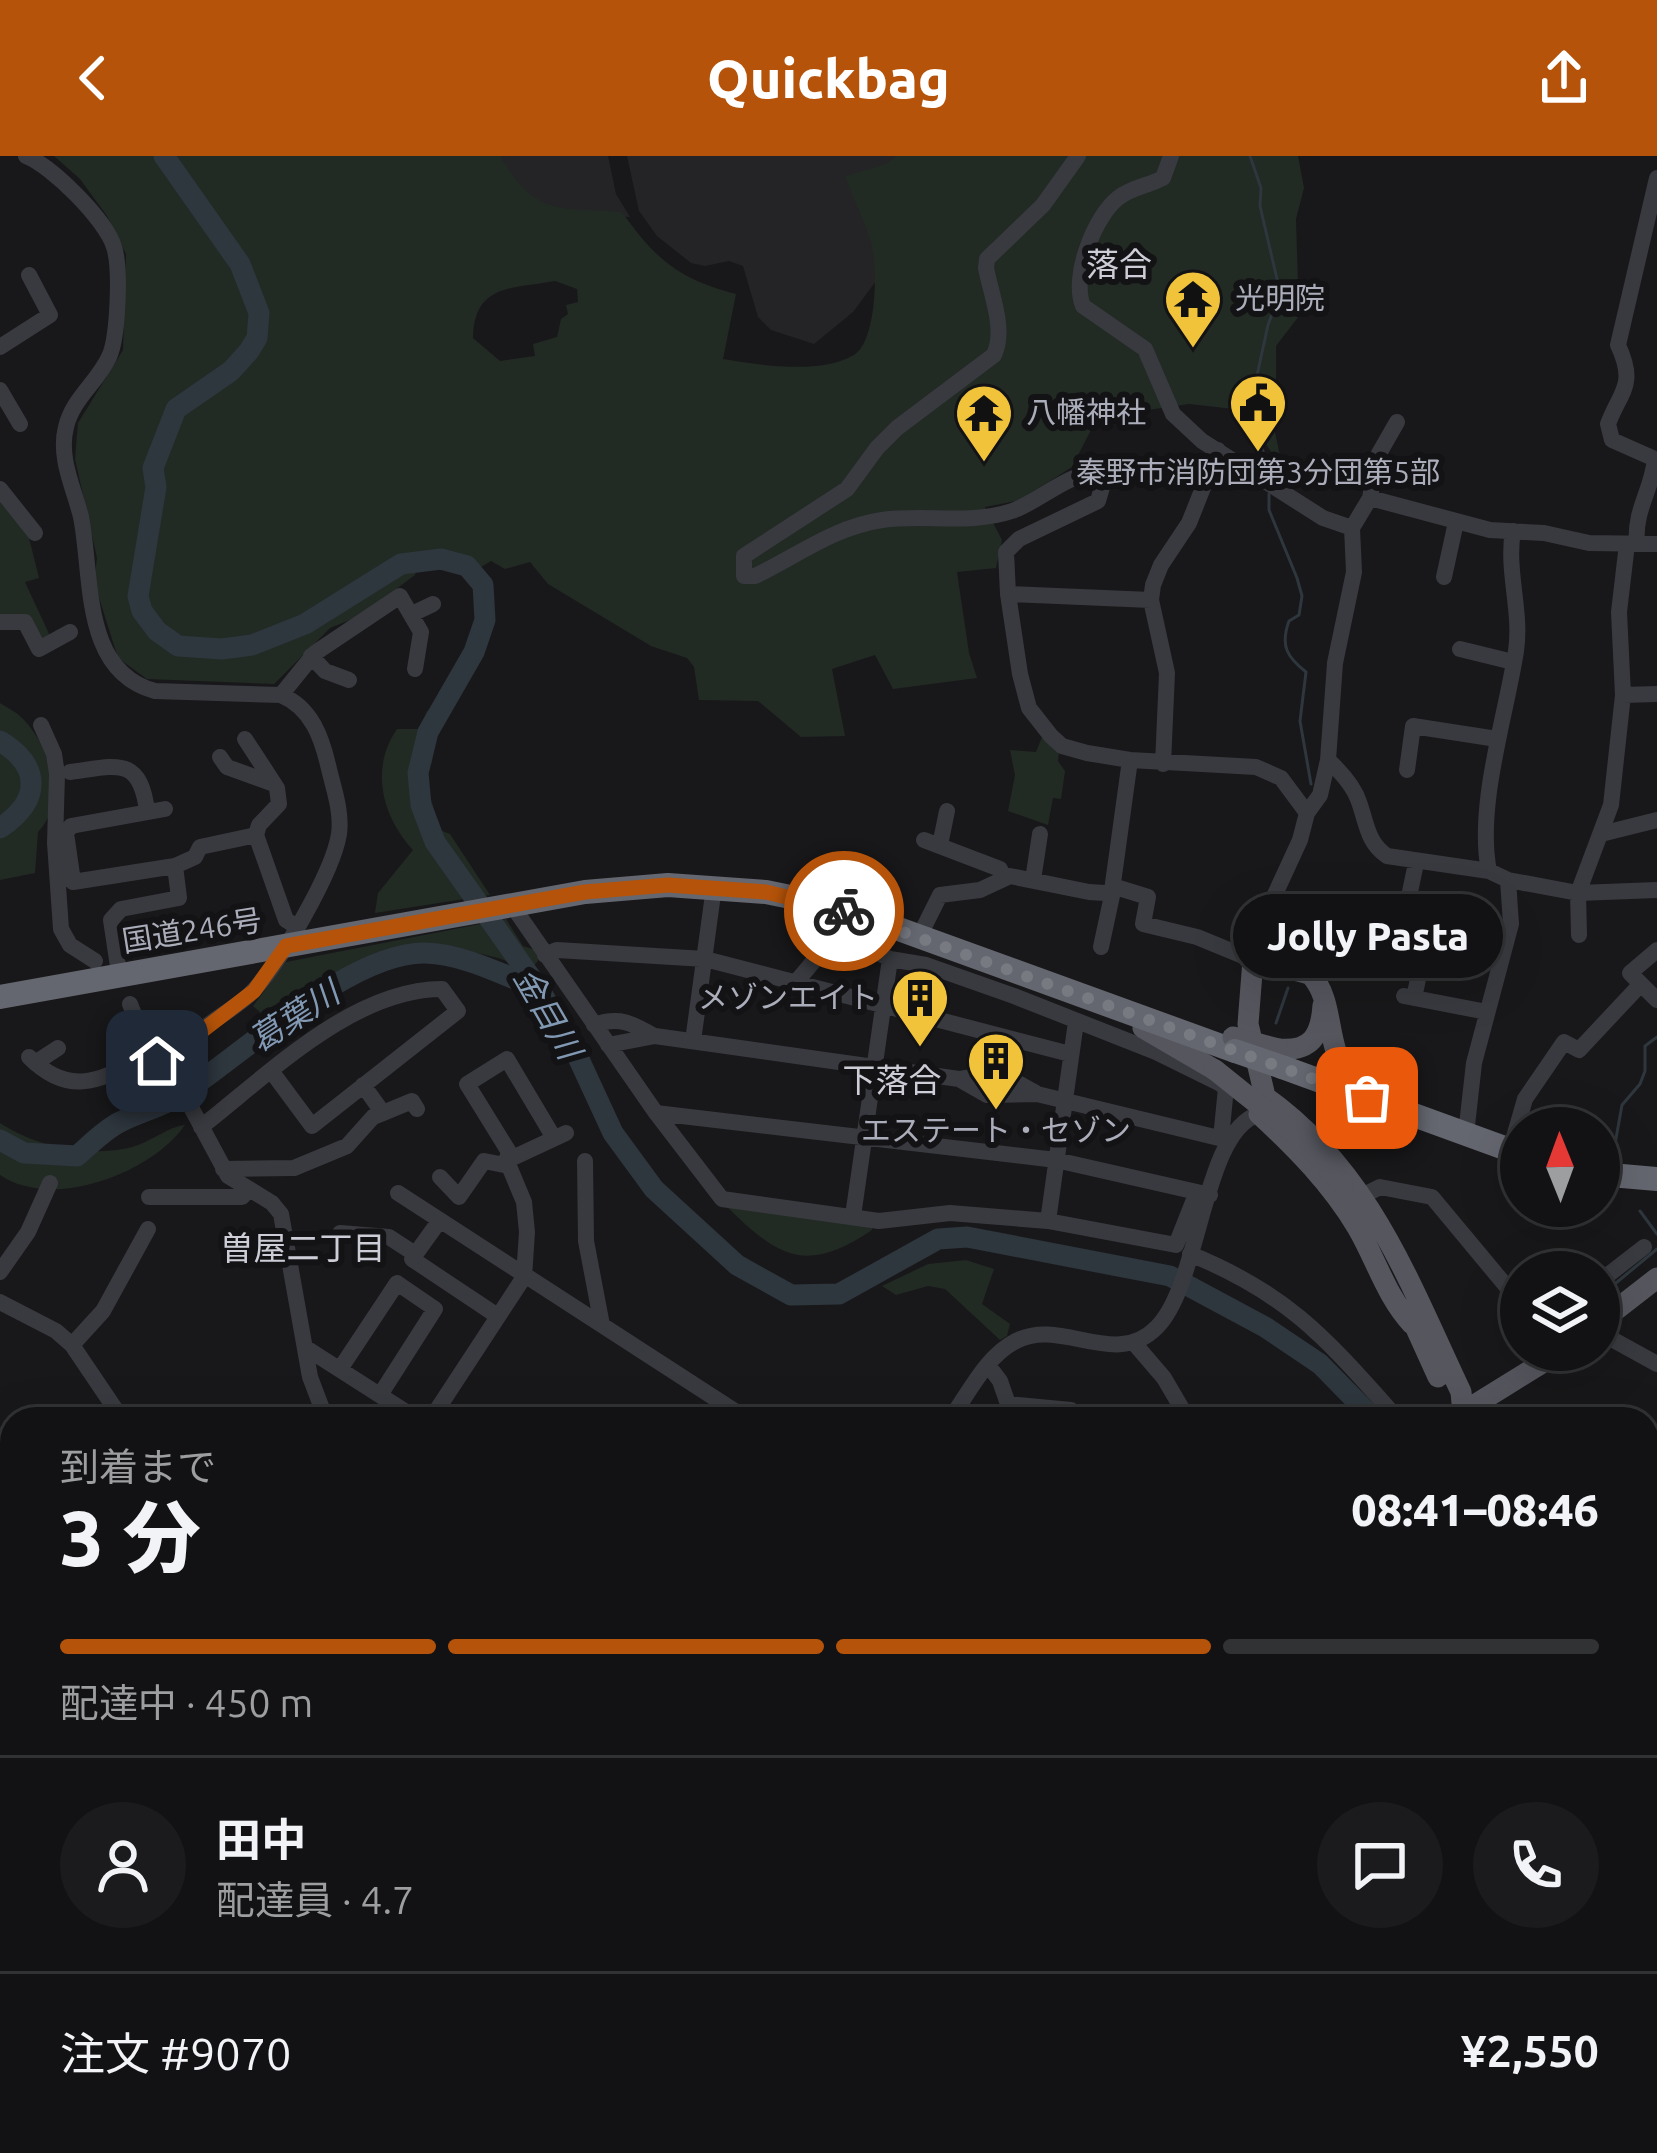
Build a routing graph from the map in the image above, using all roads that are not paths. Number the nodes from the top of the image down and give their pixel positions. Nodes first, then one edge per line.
1 (26, 156) edge
2 (1078, 156) edge
3 (1172, 156) edge
4 (1657, 178) edge
5 (29, 275) dead end
6 (0, 347) edge
7 (0, 391) edge
8 (1397, 422) dead end
9 (20, 424) dead end
10 (1210, 446) junction
11 (1656, 459) edge
12 (0, 489) edge
13 (1370, 498) junction
14 (1456, 522) junction
15 (1352, 528) junction
16 (1513, 531) junction
17 (34, 532) dead end
18 (1632, 544) junction
19 (1657, 544) edge
20 (1444, 577) dead end
21 (1008, 594) junction
22 (1151, 599) junction
23 (433, 604) dead end
24 (412, 614) junction
25 (0, 622) edge
26 (70, 632) dead end
27 (1460, 649) dead end
28 (311, 656) junction
29 (1514, 662) junction
30 (415, 669) dead end
31 (348, 681) dead end
32 (1623, 694) junction
33 (1657, 694) edge
34 (281, 695) junction
35 (41, 725) dead end
36 (245, 739) dead end
37 (1497, 739) junction
38 (220, 757) dead end
39 (1130, 760) junction
40 (1328, 760) junction
41 (1163, 764) junction
42 (1407, 770) dead end
43 (70, 772) dead end
44 (274, 784) junction
45 (947, 811) dead end
46 (1307, 813) junction
47 (1657, 820) edge
48 (1040, 834) dead end
49 (1601, 834) junction
50 (256, 835) junction
51 (63, 861) junction
52 (1416, 862) junction
53 (175, 866) junction
54 (1489, 871) junction
55 (1003, 877) junction
56 (1033, 880) junction
57 (1508, 880) junction
58 (714, 887) junction
59 (1657, 890) edge
60 (1114, 891) junction
61 (1578, 893) junction
62 (508, 911) junction
63 (1405, 912) junction
64 (1457, 922) dead end
65 (1579, 934) dead end
66 (291, 936) junction
67 (920, 937) junction
68 (1101, 947) dead end
69 (1356, 950) dead end
70 (1657, 950) edge
71 (545, 955) junction
72 (705, 959) junction
73 (890, 959) junction
74 (1253, 960) junction
75 (95, 961) dead end
76 (1460, 970) dead end
77 (119, 974) junction
78 (796, 981) junction
79 (1043, 982) junction
80 (1640, 985) junction
81 (1320, 990) junction
82 (0, 997) edge
83 (1657, 1000) edge
84 (130, 1004) dead end
85 (884, 1004) junction
86 (1487, 1012) junction
87 (1076, 1022) junction
88 (594, 1024) junction
89 (655, 1036) junction
90 (1239, 1037) junction
91 (693, 1042) junction
92 (608, 1045) junction
93 (58, 1048) dead end
94 (1070, 1054) junction
95 (150, 1055) junction
96 (1280, 1058) junction
97 (875, 1066) junction
98 (272, 1072) junction
99 (175, 1073) junction
100 (363, 1085) junction
101 (1064, 1100) junction
102 (1261, 1105) junction
103 (1523, 1107) edge
104 (417, 1109) dead end
105 (383, 1113) junction
106 (656, 1113) junction
107 (1409, 1113) junction
108 (198, 1123) junction
109 (1466, 1135) junction
110 (865, 1137) junction
111 (1224, 1139) junction
112 (1500, 1147) edge
113 (1056, 1160) junction
114 (585, 1161) dead end
115 (507, 1164) junction
116 (224, 1168) junction
117 (1216, 1174) junction
118 (1620, 1176) edge
119 (440, 1177) dead end
120 (1657, 1179) edge
121 (50, 1184) dead end
122 (248, 1190) junction
123 (398, 1193) dead end
124 (1204, 1194) junction
125 (149, 1196) dead end
126 (1364, 1196) junction
127 (853, 1216) junction
128 (440, 1220) junction
129 (1048, 1221) junction
130 (148, 1229) dead end
131 (350, 1230) dead end
132 (1644, 1247) dead end
133 (416, 1255) junction
134 (1189, 1256) junction
135 (1620, 1266) edge
136 (0, 1272) edge
137 (524, 1277) junction
138 (1657, 1278) edge
139 (1500, 1280) edge
140 (0, 1302) edge
141 (1620, 1310) edge
142 (496, 1315) junction
143 (1412, 1324) junction
144 (602, 1325) junction
145 (1620, 1341) edge
146 (1134, 1343) junction
147 (72, 1345) junction
148 (306, 1348) junction
149 (1657, 1364) edge
150 (988, 1365) junction
151 (340, 1369) junction
152 (1531, 1371) edge
153 (380, 1395) junction
154 (114, 1407) edge
155 (321, 1407) edge
156 (398, 1407) edge
157 (438, 1407) edge
158 (728, 1407) edge
159 (958, 1407) edge
160 (1040, 1407) edge
161 (1180, 1407) edge
162 (1388, 1407) edge
163 (1454, 1407) edge
164 (1460, 1407) edge
165 (1476, 1407) edge

1 - 34 street
2 - 21 street
3 - 10 street
4 - 11 street
5 - 6 street
7 - 9 street
8 - 13 street
10 - 15 street
10 - 22 street
11 - 18 street
12 - 17 street
13 - 14 street
13 - 15 street
14 - 16 street
14 - 20 street
15 - 40 street
16 - 18 street
16 - 29 street
18 - 19 street
18 - 32 street
21 - 22 street
21 - 39 street
22 - 41 street
23 - 24 street
24 - 28 street
24 - 30 street
25 - 26 street
27 - 29 street
28 - 31 street
28 - 34 street
29 - 37 street
32 - 33 street
32 - 49 street
34 - 66 street
35 - 51 street
36 - 44 street
37 - 42 street
37 - 54 street
38 - 44 street
39 - 41 street
39 - 60 street
40 - 46 street
40 - 52 street
41 - 46 street
43 - 51 street
44 - 50 street
45 - 55 street
46 - 74 street
47 - 49 street
48 - 56 street
49 - 61 street
50 - 53 street
50 - 66 street
51 - 53 street
51 - 75 street
52 - 54 street
52 - 63 street
53 - 77 street
54 - 57 street
55 - 56 street
55 - 67 street
56 - 60 street
57 - 61 street
57 - 86 street
58 - 62 highway
58 - 67 highway
58 - 72 street
59 - 61 street
60 - 68 street
60 - 74 street
61 - 65 street
62 - 66 highway, 国道246号
62 - 71 street
63 - 64 street
63 - 69 street
66 - 77 highway, 国道246号
66 - 99 street
67 - 79 highway
70 - 80 street
71 - 72 street
71 - 88 street
72 - 78 street
72 - 91 street
73 - 78 street
73 - 85 street
73 - 87 street
74 - 81 main road
74 - 90 main road
76 - 86 street
77 - 82 highway, 国道246号
78 - 85 street
79 - 90 highway
79 - 143 main road, bridge
80 - 83 street
80 - 103 street
81 - 90 main road
81 - 96 main road
81 - 107 main road
84 - 95 street
85 - 94 street
85 - 97 street
86 - 109 street
87 - 94 street
87 - 111 street
88 - 89 street
88 - 92 street
89 - 91 street
89 - 92 street
90 - 96 highway, bridge
90 - 102 main road
91 - 97 street
92 - 106 street
93 - 95 street
94 - 101 street
95 - 99 street
96 - 107 highway
97 - 101 street
97 - 110 street
98 - 100 street
98 - 100 street
98 - 108 street
99 - 108 street
100 - 105 street
101 - 111 street
101 - 113 street
102 - 111 street
102 - 117 street
102 - 126 main road
102 - 143 main road
104 - 105 street
105 - 116 street
106 - 110 street
106 - 127 street
107 - 109 highway
108 - 116 street
109 - 112 highway
110 - 113 street
110 - 127 street
111 - 117 street
113 - 124 street
113 - 129 street
114 - 144 street
115 - 115 street
115 - 119 street
115 - 137 street
116 - 122 street
117 - 124 street
118 - 120 highway
121 - 136 street
122 - 125 street
122 - 148 street
123 - 128 street
124 - 129 street
124 - 134 street
126 - 139 street
126 - 164 main road
127 - 129 street
128 - 133 street
128 - 137 street
130 - 147 street
131 - 133 street
132 - 135 street
133 - 142 street
134 - 146 street
134 - 162 street
137 - 142 street
137 - 144 street
138 - 141 main road
140 - 147 street
142 - 157 street
143 - 163 main road
144 - 158 street
145 - 149 street
146 - 150 street
146 - 161 street
147 - 154 street
148 - 151 street
148 - 155 street
150 - 159 street
150 - 160 street
151 - 153 street
151 - 153 street
152 - 165 main road
153 - 156 street

